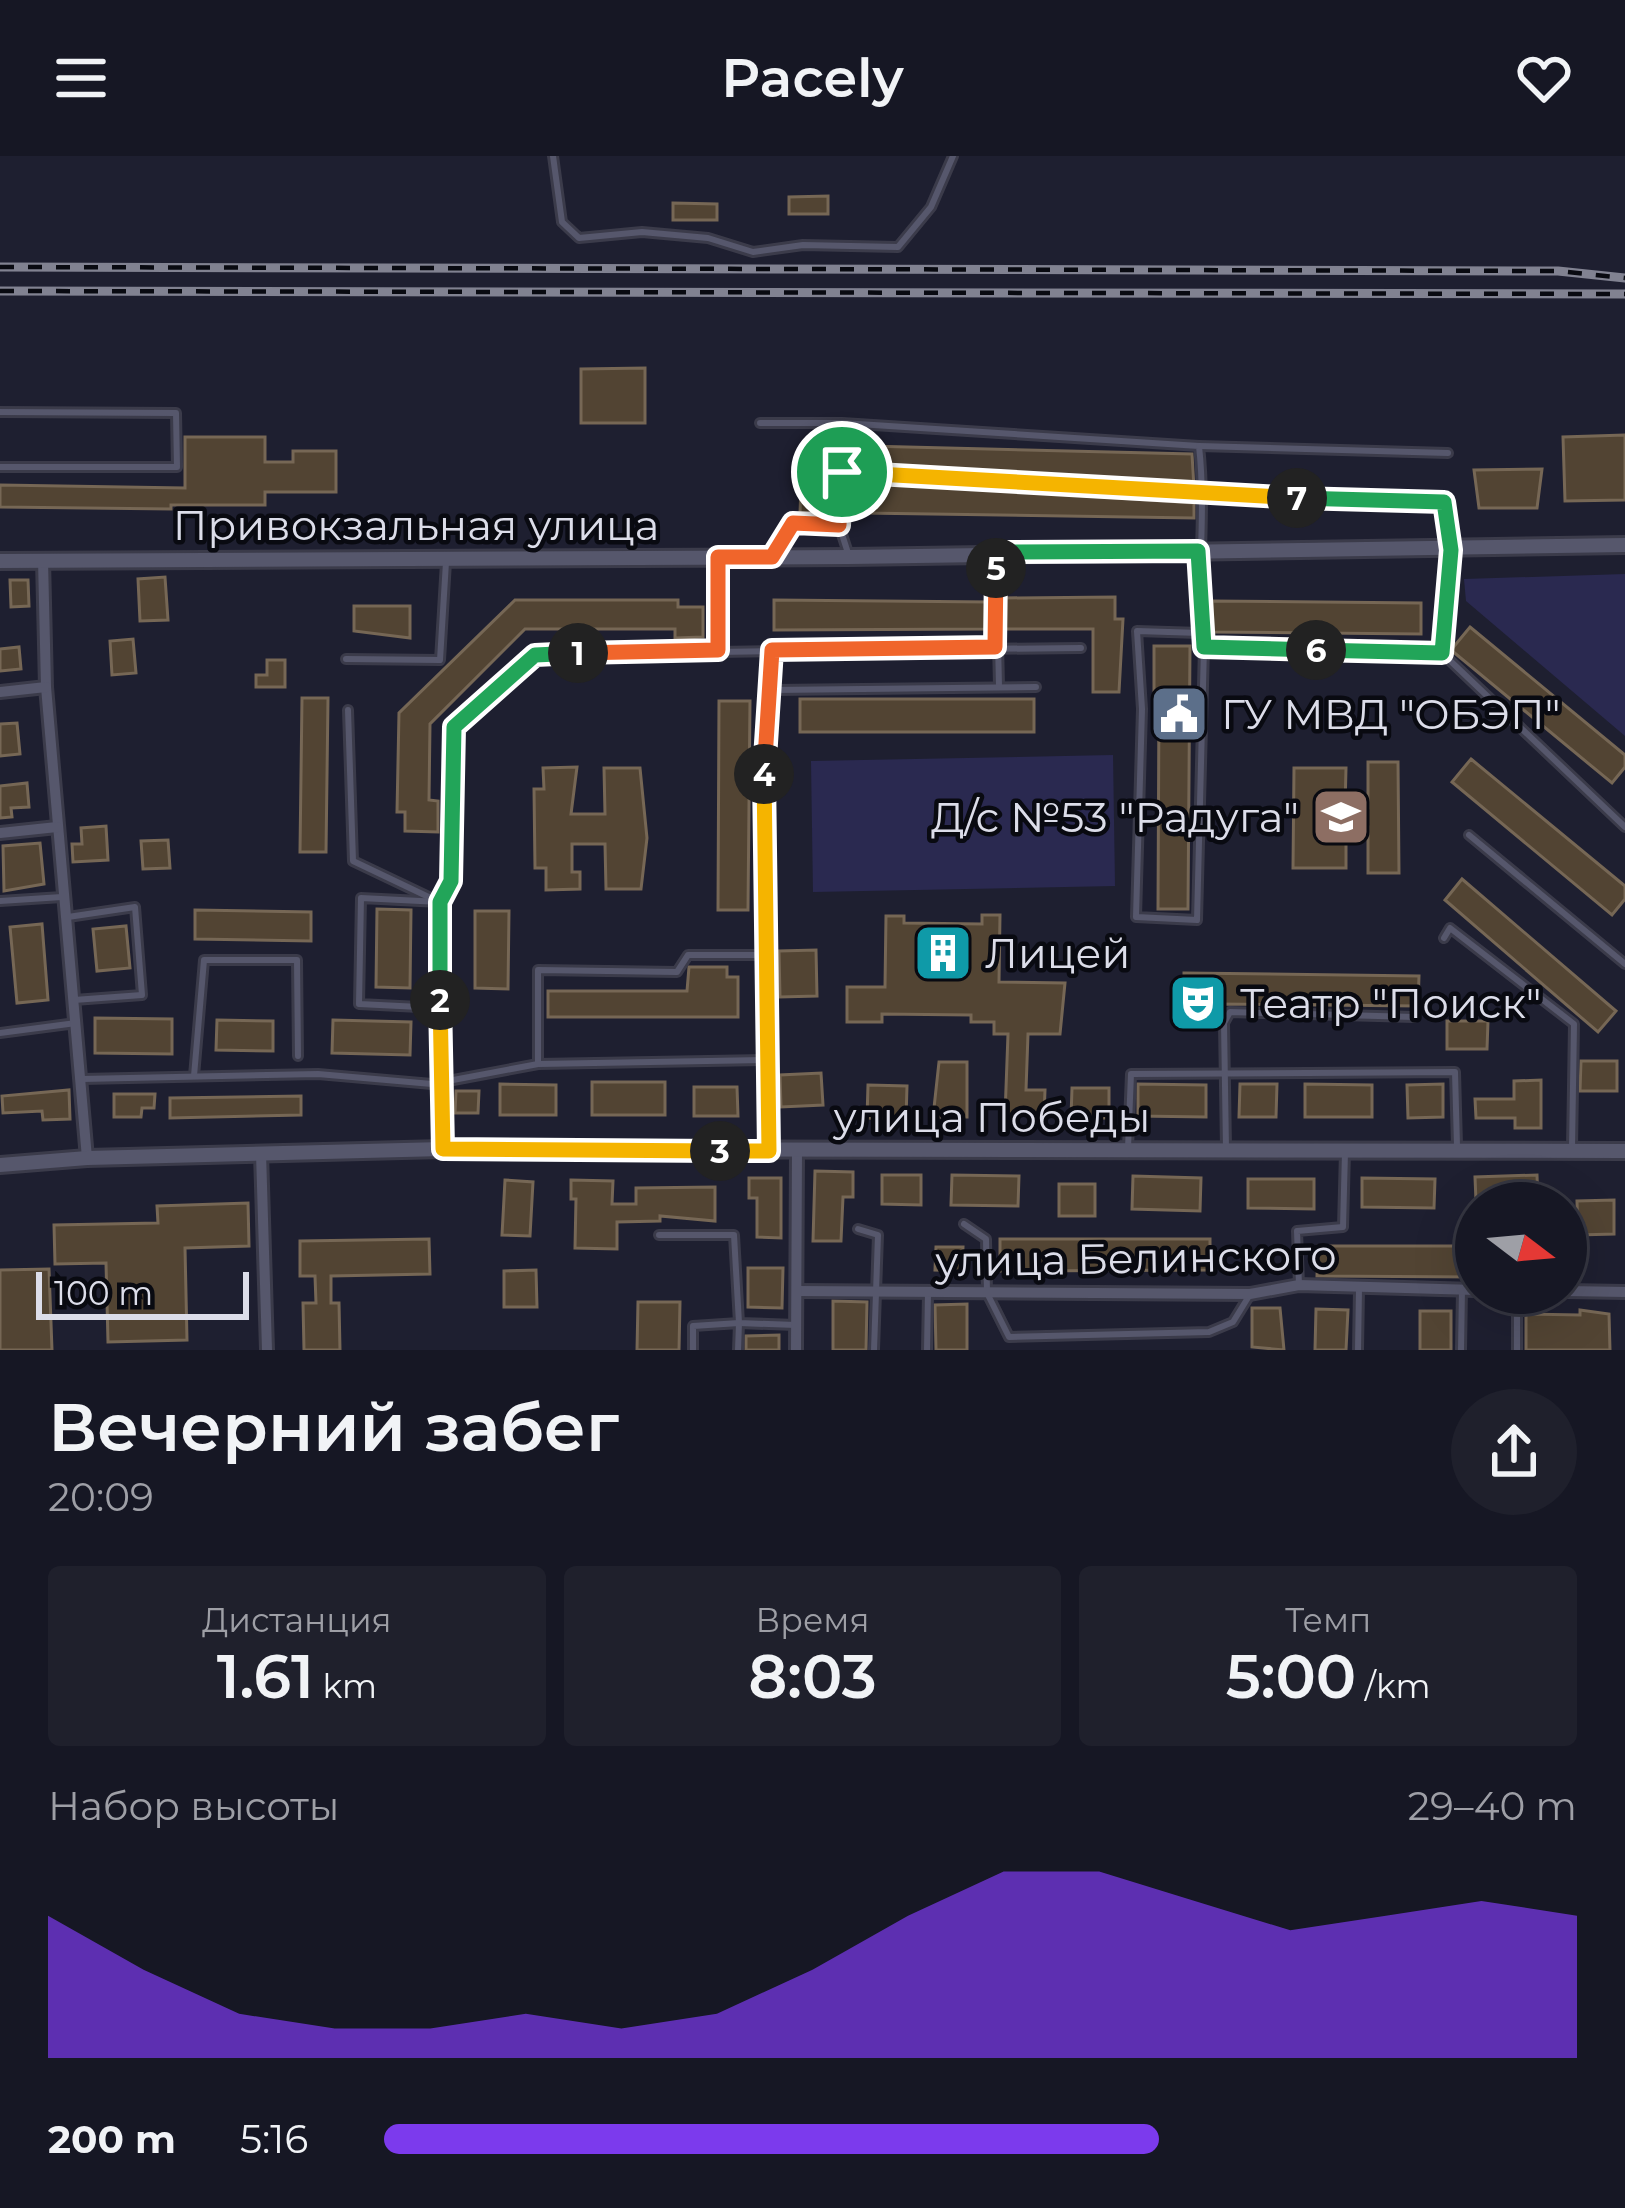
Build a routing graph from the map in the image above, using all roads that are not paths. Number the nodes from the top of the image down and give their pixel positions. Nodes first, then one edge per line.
1 (553, 156) edge
2 (953, 156) edge
3 (0, 412) edge
4 (760, 423) dead end
5 (842, 423) junction
6 (1199, 446) junction
7 (1448, 452) dead end
8 (0, 467) edge
9 (842, 472) junction
10 (1204, 496) junction
11 (839, 525) junction
12 (1625, 544) edge
13 (1451, 550) junction
14 (1198, 551) junction
15 (996, 552) junction
16 (718, 557) junction
17 (772, 557) junction
18 (849, 557) junction
19 (446, 559) junction
20 (43, 560) junction
21 (0, 561) edge
22 (1200, 633) junction
23 (995, 647) junction
24 (1204, 647) junction
25 (1081, 648) dead end
26 (718, 650) junction
27 (772, 650) junction
28 (1442, 653) junction
29 (346, 659) dead end
30 (1036, 686) dead end
31 (46, 687) junction
32 (999, 687) junction
33 (774, 690) junction
34 (0, 692) edge
35 (348, 710) dead end
36 (57, 827) junction
37 (1625, 827) edge
38 (0, 832) edge
39 (1469, 835) dead end
40 (62, 897) junction
41 (0, 901) edge
42 (440, 902) junction
43 (65, 917) junction
44 (1444, 938) dead end
45 (763, 955) junction
46 (1625, 964) edge
47 (74, 1000) junction
48 (440, 1008) junction
49 (1414, 1017) dead end
50 (76, 1023) junction
51 (0, 1033) edge
52 (298, 1056) dead end
53 (766, 1060) junction
54 (538, 1064) junction
55 (1223, 1072) junction
56 (194, 1076) junction
57 (82, 1079) junction
58 (438, 1081) junction
59 (443, 1149) junction
60 (1128, 1149) junction
61 (1226, 1149) junction
62 (1345, 1150) junction
63 (1457, 1150) junction
64 (769, 1151) junction
65 (797, 1151) junction
66 (1625, 1151) edge
67 (1572, 1152) junction
68 (260, 1153) junction
69 (87, 1158) junction
70 (0, 1166) edge
71 (964, 1224) dead end
72 (858, 1229) dead end
73 (659, 1235) dead end
74 (1299, 1285) junction
75 (1359, 1288) junction
76 (1455, 1289) edge
77 (797, 1291) junction
78 (1587, 1291) edge
79 (1625, 1292) edge
80 (875, 1293) junction
81 (928, 1293) junction
82 (987, 1293) junction
83 (1250, 1294) junction
84 (1462, 1314) edge
85 (1517, 1314) edge
86 (739, 1323) junction
87 (796, 1324) junction
88 (267, 1350) edge
89 (693, 1350) edge
90 (738, 1350) edge
91 (796, 1350) edge
92 (874, 1350) edge
93 (927, 1350) edge
94 (1358, 1350) edge
95 (1461, 1350) edge
96 (1517, 1350) edge

1 - 2 lane
3 - 8 lane
4 - 5 lane
5 - 6 lane
5 - 9 lane
6 - 7 lane
6 - 10 lane
9 - 10 lane
9 - 11 lane
10 - 13 lane
10 - 14 lane
11 - 17 lane
11 - 18 lane
12 - 13 street, Привокзальная улица
13 - 14 street, Привокзальная улица
13 - 28 lane
14 - 15 street, Привокзальная улица
14 - 22 lane
15 - 18 street, Привокзальная улица
15 - 23 lane
16 - 17 street, Привокзальная улица
16 - 19 street, Привокзальная улица
16 - 26 lane
17 - 18 street, Привокзальная улица
19 - 20 street, Привокзальная улица
19 - 29 lane
20 - 21 street, Привокзальная улица
20 - 31 street
22 - 24 lane
22 - 24 lane
23 - 25 lane
23 - 27 lane
23 - 32 lane
24 - 28 lane
26 - 27 lane
26 - 42 lane
27 - 33 lane
28 - 37 lane
30 - 32 lane
31 - 34 street
31 - 36 street
32 - 33 lane
33 - 45 lane
35 - 42 lane
36 - 38 street
36 - 40 street
39 - 46 lane
40 - 41 lane
40 - 43 street
42 - 48 street
42 - 48 lane
43 - 47 street
43 - 47 lane
44 - 67 lane
45 - 53 lane
45 - 54 lane
47 - 50 street
48 - 58 street
49 - 55 lane
50 - 51 lane
50 - 57 street
52 - 56 lane
53 - 54 lane
53 - 64 lane
54 - 58 lane
55 - 60 lane
55 - 61 lane
55 - 63 lane
56 - 57 lane
56 - 58 lane
57 - 69 street
58 - 59 street
59 - 64 street, улица Победы
59 - 68 street, улица Победы
60 - 61 street, улица Победы
60 - 65 street, улица Победы
61 - 62 street, улица Победы
62 - 63 street, улица Победы
62 - 74 lane
63 - 67 street, улица Победы
64 - 65 street, улица Победы
65 - 77 street
66 - 67 street, улица Победы
68 - 69 street, улица Победы
68 - 88 street
69 - 70 street, улица Победы
71 - 82 lane
72 - 80 lane
73 - 86 lane
74 - 75 street, улица Белинского
74 - 83 street, улица Белинского
75 - 76 street, улица Белинского
75 - 94 lane
77 - 80 street, улица Белинского
77 - 87 street
78 - 79 street
80 - 81 street, улица Белинского
80 - 92 lane
81 - 82 street, улица Белинского
81 - 93 lane
82 - 83 street, улица Белинского
82 - 83 lane
84 - 95 lane
85 - 96 lane
86 - 87 lane
86 - 89 lane
86 - 90 lane
87 - 91 street

